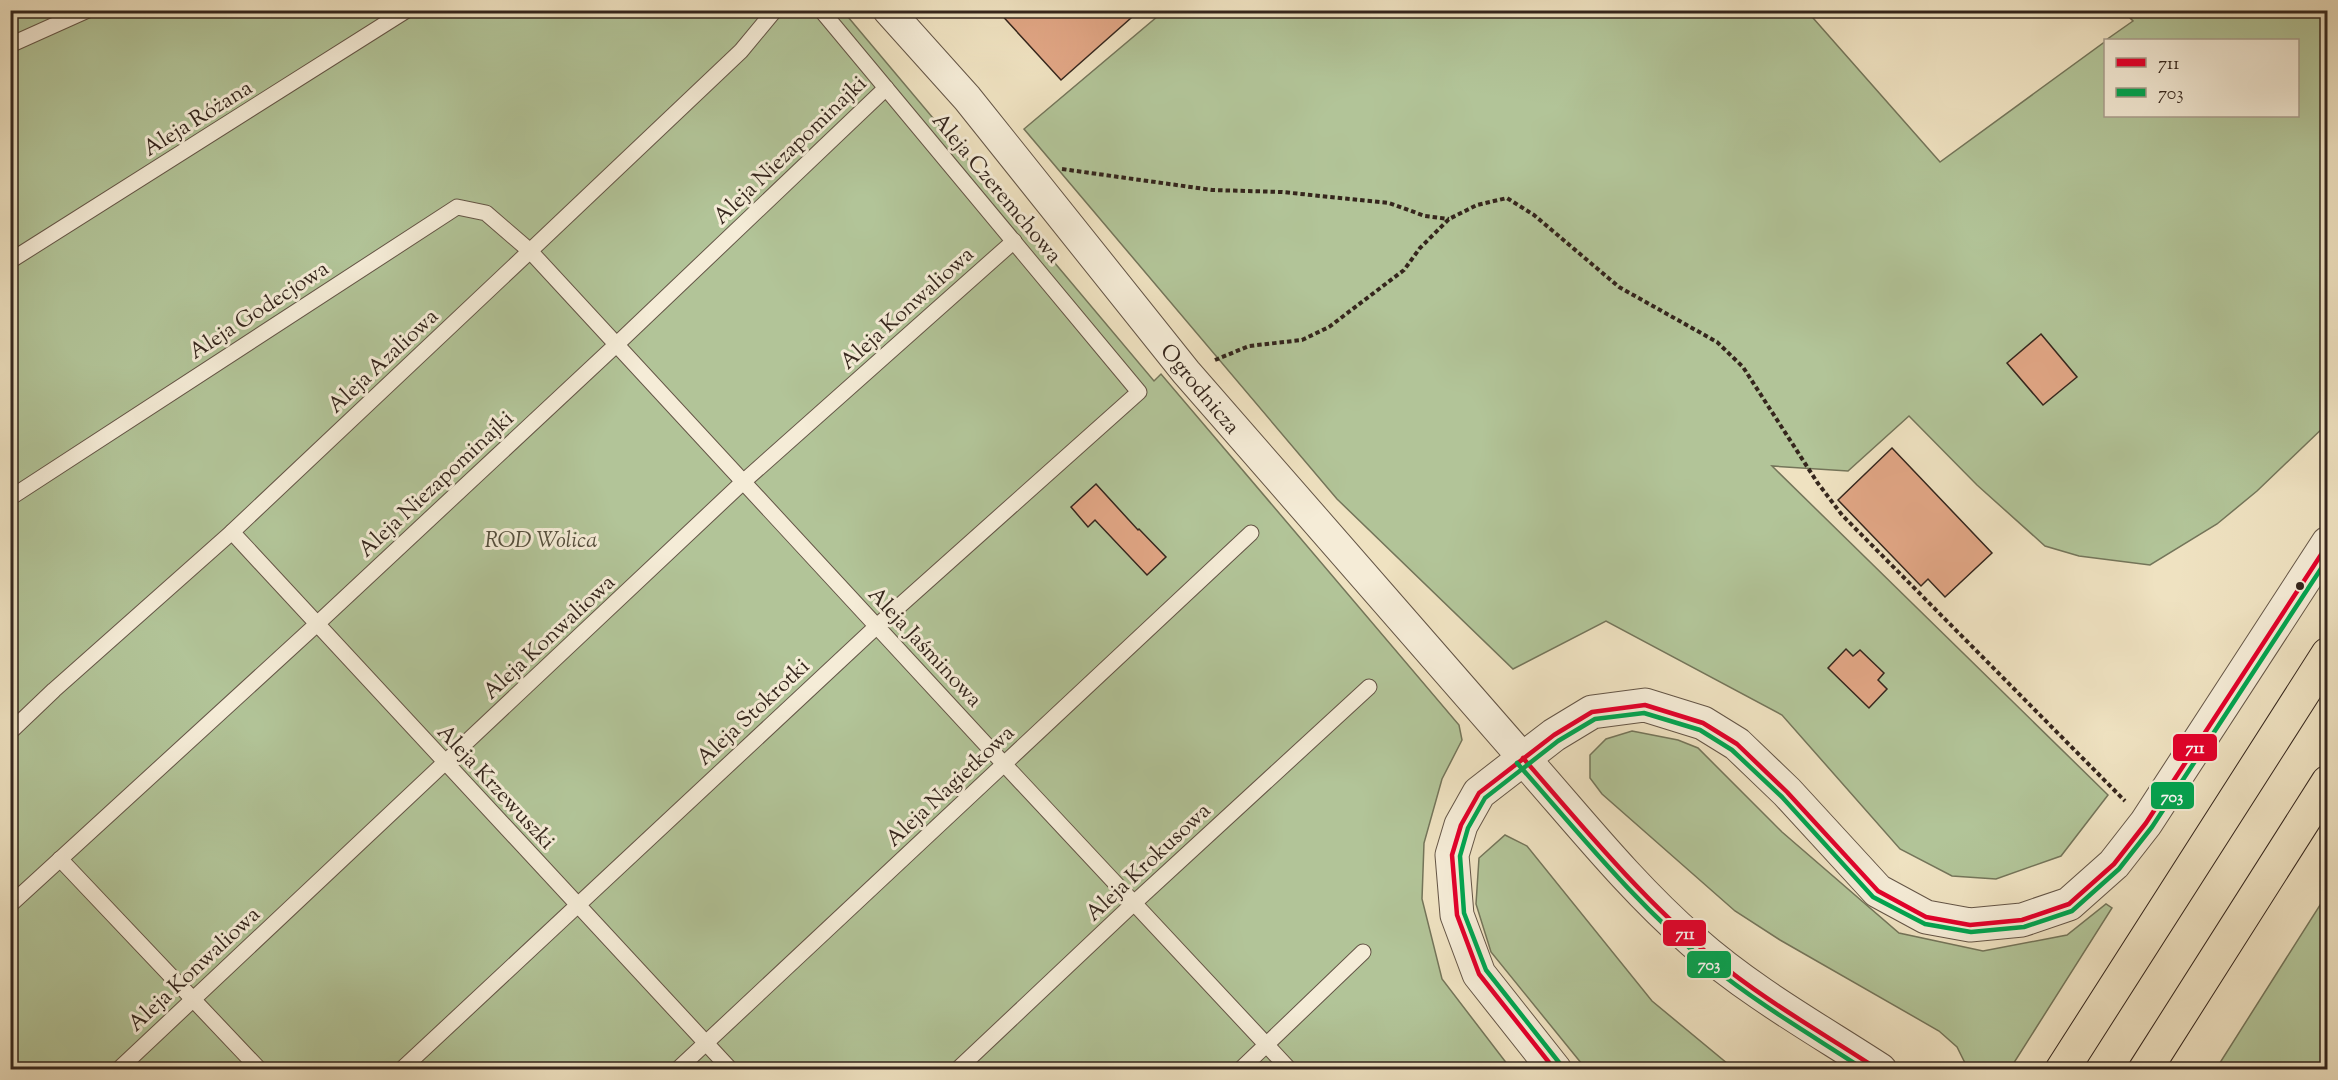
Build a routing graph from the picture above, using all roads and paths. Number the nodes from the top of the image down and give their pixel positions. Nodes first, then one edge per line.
1 (88, 10) edge
2 (407, 10) edge
3 (821, 10) edge
4 (888, 10) edge
5 (767, 13) edge
6 (10, 45) edge
7 (886, 88) junction
8 (1024, 170) junction
9 (1449, 219) junction
10 (1014, 241) junction
11 (530, 251) junction
12 (10, 261) edge
13 (616, 345) junction
14 (1186, 372) junction
15 (1139, 392) joint
16 (743, 482) junction
17 (10, 498) edge
18 (232, 532) junction
19 (1251, 533) dead end
20 (2328, 543) edge
21 (317, 624) junction
22 (876, 626) junction
23 (2328, 654) edge
24 (1369, 687) dead end
25 (10, 732) edge
26 (1523, 758) junction
27 (445, 764) junction
28 (1004, 764) junction
29 (2102, 777) dead end
30 (2327, 785) edge
31 (60, 859) junction
32 (1134, 903) junction
33 (577, 904) junction
34 (10, 905) edge
35 (1363, 952) dead end
36 (193, 999) junction
37 (706, 1042) junction
38 (1267, 1044) junction
39 (118, 1070) edge
40 (260, 1070) edge
41 (401, 1070) edge
42 (677, 1070) edge
43 (731, 1070) edge
44 (957, 1070) edge
45 (1239, 1070) edge
46 (1290, 1070) edge
47 (1555, 1070) edge
48 (1880, 1070) edge
49 (2062, 1070) edge
50 (2145, 1070) edge

1 - 6 lane
2 - 12 lane, Aleja Różana
3 - 7 lane, Aleja Czeremchowa
4 - 8 street, Ogrodnicza
5 - 11 lane, Aleja Azaliowa
7 - 10 lane, Aleja Czeremchowa
7 - 13 lane, Aleja Niezapominajki
8 - 9 path
8 - 14 street, Ogrodnicza
9 - 14 path
9 - 29 path
10 - 15 lane, Aleja Czeremchowa
10 - 16 lane, Aleja Konwaliowa
11 - 13 lane, Aleja Jaśminowa
11 - 17 lane, Aleja Godecjowa
11 - 18 lane, Aleja Azaliowa
13 - 16 lane, Aleja Jaśminowa
13 - 21 lane, Aleja Niezapominajki
14 - 26 street, Ogrodnicza
15 - 22 lane, Aleja Stokrotki
16 - 22 lane, Aleja Jaśminowa
16 - 27 lane, Aleja Konwaliowa
18 - 21 lane, Aleja Krzewuszki
18 - 25 lane, Aleja Azaliowa
19 - 28 lane, Aleja Nagietkowa
20 - 26 street
21 - 27 lane, Aleja Krzewuszki
21 - 31 lane, Aleja Niezapominajki
22 - 28 lane, Aleja Jaśminowa
22 - 33 lane, Aleja Stokrotki
23 - 49 highway
24 - 32 lane, Aleja Krokusowa
26 - 47 street
26 - 48 street
27 - 33 lane, Aleja Krzewuszki
27 - 36 lane, Aleja Konwaliowa
28 - 32 lane, Aleja Jaśminowa
28 - 37 lane, Aleja Nagietkowa
30 - 50 highway
31 - 34 lane, Aleja Niezapominajki
31 - 36 lane
32 - 38 lane, Aleja Jaśminowa
32 - 44 lane, Aleja Krokusowa
33 - 37 lane, Aleja Krzewuszki
33 - 41 lane, Aleja Stokrotki
35 - 38 lane
36 - 39 lane, Aleja Konwaliowa
36 - 40 lane
37 - 42 lane, Aleja Nagietkowa
37 - 43 lane, Aleja Krzewuszki
38 - 45 lane
38 - 46 lane, Aleja Jaśminowa

